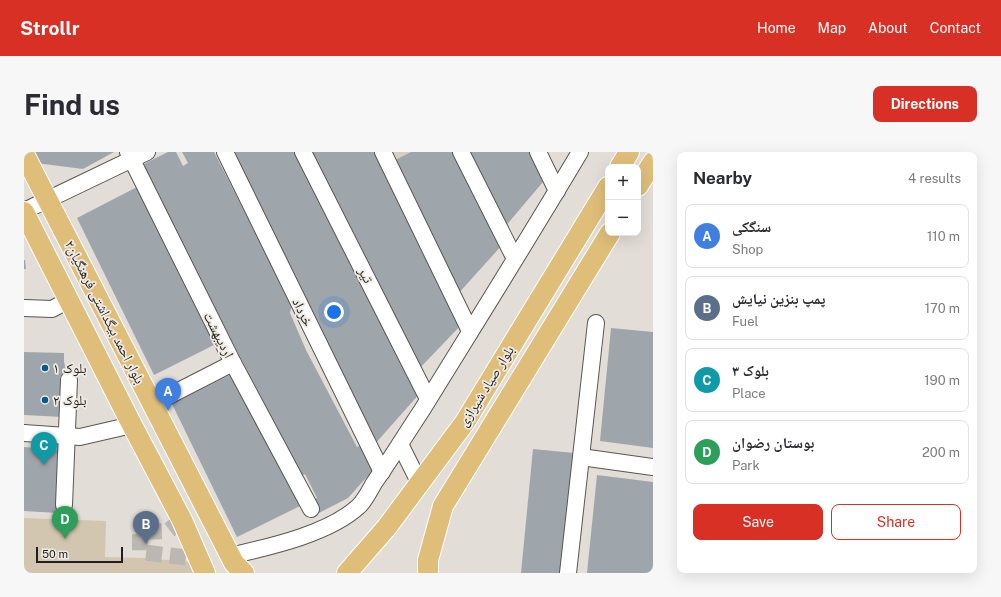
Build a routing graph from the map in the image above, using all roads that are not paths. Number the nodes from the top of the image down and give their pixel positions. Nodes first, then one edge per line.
1 (147, 152) edge
2 (225, 152) edge
3 (303, 152) edge
4 (383, 152) edge
5 (460, 152) edge
6 (538, 152) edge
7 (580, 152) edge
8 (629, 152) edge
9 (24, 154) edge
10 (130, 156) edge
11 (653, 162) edge
12 (622, 164) edge
13 (644, 182) edge
14 (557, 191) junction
15 (605, 191) edge
16 (47, 199) junction
17 (24, 211) edge
18 (608, 236) edge
19 (515, 259) junction
20 (69, 300) junction
21 (24, 308) edge
22 (596, 323) dead end
23 (470, 331) junction
24 (233, 363) junction
25 (69, 380) dead end
26 (428, 399) junction
27 (153, 404) junction
28 (132, 425) junction
29 (24, 433) edge
30 (68, 436) junction
31 (400, 444) junction
32 (581, 457) junction
33 (653, 467) edge
34 (382, 472) junction
35 (420, 484) junction
36 (64, 505) dead end
37 (311, 508) dead end
38 (239, 568) edge
39 (205, 573) edge
40 (347, 573) edge
41 (428, 573) edge
42 (568, 573) edge

1 - 10 street
2 - 34 street, خرداد
3 - 26 street, تیر
4 - 23 street
5 - 19 street
6 - 14 street
7 - 14 street
8 - 12 main road
9 - 16 main road, بلوار احمد بیگداشتی فرهنگیان۲
10 - 16 street
10 - 24 street, اردیبهشت
11 - 13 main road
14 - 19 street
15 - 35 main road, بلوار صیاد شیرازی
16 - 17 street
16 - 27 main road, بلوار احمد بیگداشتی فرهنگیان۲
17 - 20 main road, بلوار احمد بیگداشتی فرهنگیان۲
18 - 41 main road, بلوار صیاد شیرازی
19 - 23 street
20 - 21 street
20 - 28 main road, بلوار احمد بیگداشتی فرهنگیان۲
22 - 32 street
23 - 26 street
24 - 27 street
24 - 37 street, اردیبهشت
25 - 30 street
26 - 31 street
27 - 38 main road, بلوار احمد بیگداشتی فرهنگیان۲
28 - 30 street
28 - 39 main road, بلوار احمد بیگداشتی فرهنگیان۲
29 - 30 street
30 - 36 street
31 - 34 street
31 - 35 street
32 - 33 street
32 - 42 street
34 - 38 street
35 - 40 main road, بلوار صیاد شیرازی

